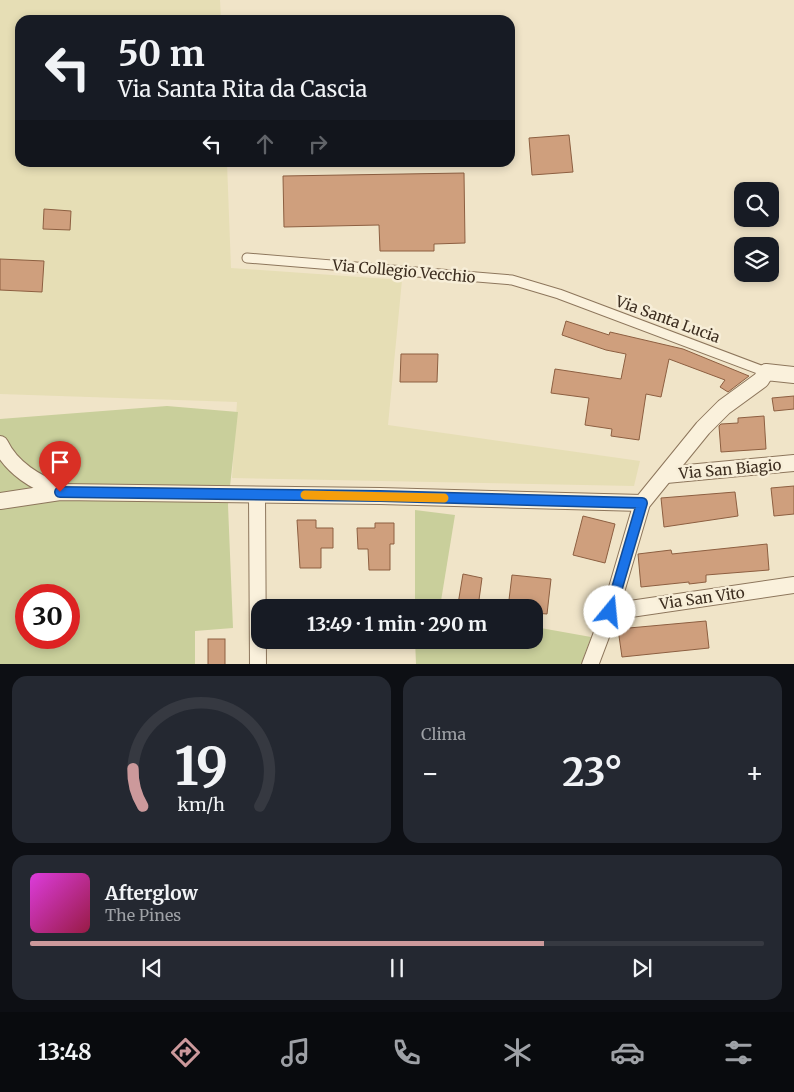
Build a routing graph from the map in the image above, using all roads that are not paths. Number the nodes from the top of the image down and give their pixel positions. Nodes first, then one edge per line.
1 (247, 258) dead end
2 (560, 294) joint
3 (766, 372) junction
4 (794, 375) edge
5 (0, 444) edge
6 (794, 463) edge
7 (666, 475) junction
8 (60, 492) junction
9 (257, 495) junction
10 (0, 501) edge
11 (642, 503) junction
12 (794, 585) edge
13 (610, 612) junction
14 (258, 664) edge
15 (590, 664) edge

1 - 2 lane, Via Collegio Vecchio
2 - 3 lane, Via Santa Lucia
3 - 4 street
3 - 7 street
5 - 8 street
6 - 7 street, Via San Biagio
7 - 11 street
8 - 9 street
8 - 10 street
9 - 11 street
9 - 14 street
11 - 13 street
12 - 13 street, Via San Vito
13 - 15 street

